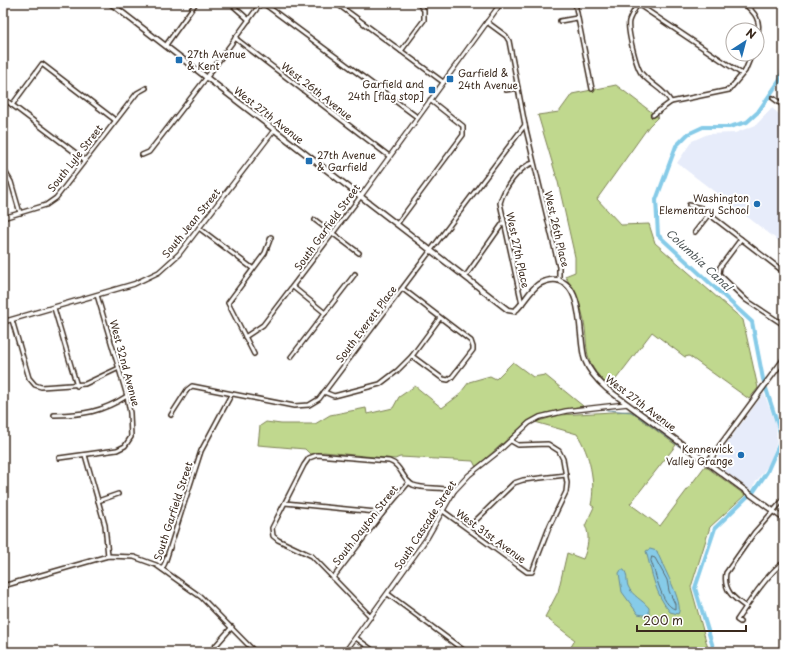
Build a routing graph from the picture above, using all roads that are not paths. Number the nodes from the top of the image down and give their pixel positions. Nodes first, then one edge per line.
1 (110, 3) edge
2 (196, 3) edge
3 (230, 3) edge
4 (262, 3) edge
5 (336, 3) edge
6 (418, 3) edge
7 (501, 3) edge
8 (575, 3) edge
9 (743, 3) edge
10 (637, 4) edge
11 (577, 18) junction
12 (248, 20) junction
13 (560, 21) dead end
14 (487, 22) junction
15 (759, 22) edge
16 (235, 38) junction
17 (166, 45) junction
18 (401, 51) junction
19 (749, 62) edge
20 (742, 74) junction
21 (207, 77) junction
22 (443, 82) junction
23 (146, 88) dead end
24 (518, 88) junction
25 (592, 89) dead end
26 (506, 90) dead end
27 (3, 98) edge
28 (773, 98) dead end
29 (430, 100) junction
30 (671, 102) junction
31 (12, 105) junction
32 (784, 106) edge
33 (653, 115) dead end
34 (417, 117) junction
35 (115, 120) junction
36 (524, 125) junction
37 (275, 129) junction
38 (142, 155) dead end
39 (388, 156) junction
40 (85, 160) junction
41 (533, 163) junction
42 (3, 168) edge
43 (361, 196) junction
44 (690, 205) dead end
45 (20, 213) junction
46 (709, 214) junction
47 (3, 218) edge
48 (315, 220) dead end
49 (503, 223) junction
50 (397, 224) junction
51 (199, 228) junction
52 (695, 232) dead end
53 (333, 234) junction
54 (271, 237) dead end
55 (741, 239) junction
56 (431, 250) junction
57 (359, 253) dead end
58 (252, 268) junction
59 (784, 272) edge
60 (355, 274) dead end
61 (465, 277) junction
62 (559, 280) junction
63 (293, 287) junction
64 (403, 289) junction
65 (97, 295) junction
66 (522, 304) junction
67 (54, 308) junction
68 (325, 313) junction
69 (440, 318) junction
70 (12, 320) junction
71 (3, 322) edge
72 (784, 325) edge
73 (245, 337) junction
74 (254, 354) dead end
75 (412, 356) junction
76 (291, 357) dead end
77 (784, 359) edge
78 (588, 367) joint
79 (119, 368) junction
80 (77, 386) junction
81 (324, 392) junction
82 (231, 394) junction
83 (127, 396) junction
84 (627, 404) junction
85 (171, 415) dead end
86 (54, 416) dead end
87 (511, 441) junction
88 (85, 455) junction
89 (59, 458) dead end
90 (708, 462) junction
91 (566, 475) junction
92 (409, 482) junction
93 (454, 491) junction
94 (118, 494) dead end
95 (784, 499) edge
96 (98, 501) junction
97 (285, 503) junction
98 (443, 511) junction
99 (773, 511) junction
100 (382, 514) junction
101 (784, 519) edge
102 (468, 528) junction
103 (108, 556) junction
104 (784, 563) edge
105 (162, 569) junction
106 (333, 578) junction
107 (3, 586) edge
108 (388, 594) junction
109 (746, 607) junction
110 (371, 617) junction
111 (740, 622) dead end
112 (232, 627) junction
113 (356, 638) junction
114 (3, 641) edge
115 (6, 652) edge
116 (210, 652) edge
117 (255, 652) edge
118 (345, 652) edge
119 (375, 652) edge
120 (466, 652) edge

1 - 17 main road, West 27th Avenue
2 - 17 street
3 - 12 street
4 - 12 street
4 - 34 street
5 - 18 street
6 - 18 street
7 - 14 street, South Garfield Street
8 - 11 street
9 - 15 street
10 - 20 street
10 - 30 street
11 - 13 street
11 - 25 street
12 - 16 street
14 - 22 street, South Garfield Street
14 - 24 street, West 26th Place
16 - 21 street
16 - 39 street, West 26th Avenue
17 - 21 main road, West 27th Avenue
18 - 22 street
19 - 20 street
20 - 30 street
21 - 37 main road, West 27th Avenue
21 - 38 street
22 - 29 street, South Garfield Street
23 - 35 street, South Lyle Street
24 - 26 street
24 - 36 street, West 26th Place
27 - 31 street
28 - 32 street
29 - 34 street, South Garfield Street
29 - 50 street
30 - 33 street
31 - 35 street
31 - 40 street
34 - 39 street, South Garfield Street
35 - 40 street, South Lyle Street
36 - 41 street, West 26th Place
36 - 56 street, South Everett Place
37 - 43 main road, West 27th Avenue
37 - 51 street, South Jean Street
39 - 43 street, South Garfield Street
40 - 45 street, South Lyle Street
41 - 49 street, West 27th Place
41 - 62 street, West 26th Place
42 - 45 street
43 - 50 main road, West 27th Avenue
43 - 53 street, South Garfield Street
44 - 46 street
45 - 47 street, South Lyle Street
46 - 52 street
46 - 55 street
48 - 53 street
49 - 61 street
49 - 66 street, West 27th Place
50 - 56 main road, West 27th Avenue
51 - 58 street
51 - 65 street, South Jean Street
53 - 57 street
53 - 63 street, South Garfield Street
54 - 58 street
55 - 59 street
55 - 72 street
56 - 61 main road, West 27th Avenue
56 - 64 street, South Everett Place
58 - 73 street
60 - 68 street
61 - 66 main road, West 27th Avenue
62 - 66 main road
62 - 78 main road, West 26th Place
63 - 68 street
63 - 73 street, South Garfield Street
64 - 69 street
64 - 81 street, South Everett Place
65 - 67 street, South Jean Street
65 - 79 street, West 32nd Avenue
67 - 70 street, South Jean Street
67 - 80 street
68 - 76 street
69 - 75 street
69 - 75 street
70 - 71 street, South Jean Street
70 - 80 street
73 - 74 street
75 - 81 street
77 - 90 main road
78 - 84 main road, West 27th Avenue
79 - 80 street
79 - 83 street, West 32nd Avenue
81 - 82 street, South Everett Place
82 - 85 street, South Everett Place
82 - 105 street, South Garfield Street
83 - 86 street
83 - 88 street, West 32nd Avenue
84 - 87 street, South Cascade Street
84 - 90 main road, West 27th Avenue
87 - 91 street
87 - 93 street, South Cascade Street
88 - 89 street
88 - 96 street
90 - 99 main road, West 27th Avenue
91 - 102 street
91 - 102 street, West 31st Avenue
92 - 93 street
92 - 97 street
92 - 100 street, South Dayton Street
93 - 98 street, South Cascade Street
94 - 96 street
95 - 99 street
96 - 103 street
97 - 100 street
97 - 106 street
98 - 102 street, West 31st Avenue
98 - 108 street, South Cascade Street
99 - 101 main road, West 27th Avenue
99 - 109 street
100 - 106 street, South Dayton Street
103 - 105 street
103 - 107 street
104 - 109 street
105 - 112 street
106 - 110 street
108 - 110 street, South Cascade Street
108 - 120 street
109 - 111 street
110 - 113 street, South Cascade Street
112 - 116 street
112 - 117 street
113 - 118 street, South Cascade Street
113 - 119 street
114 - 115 street

